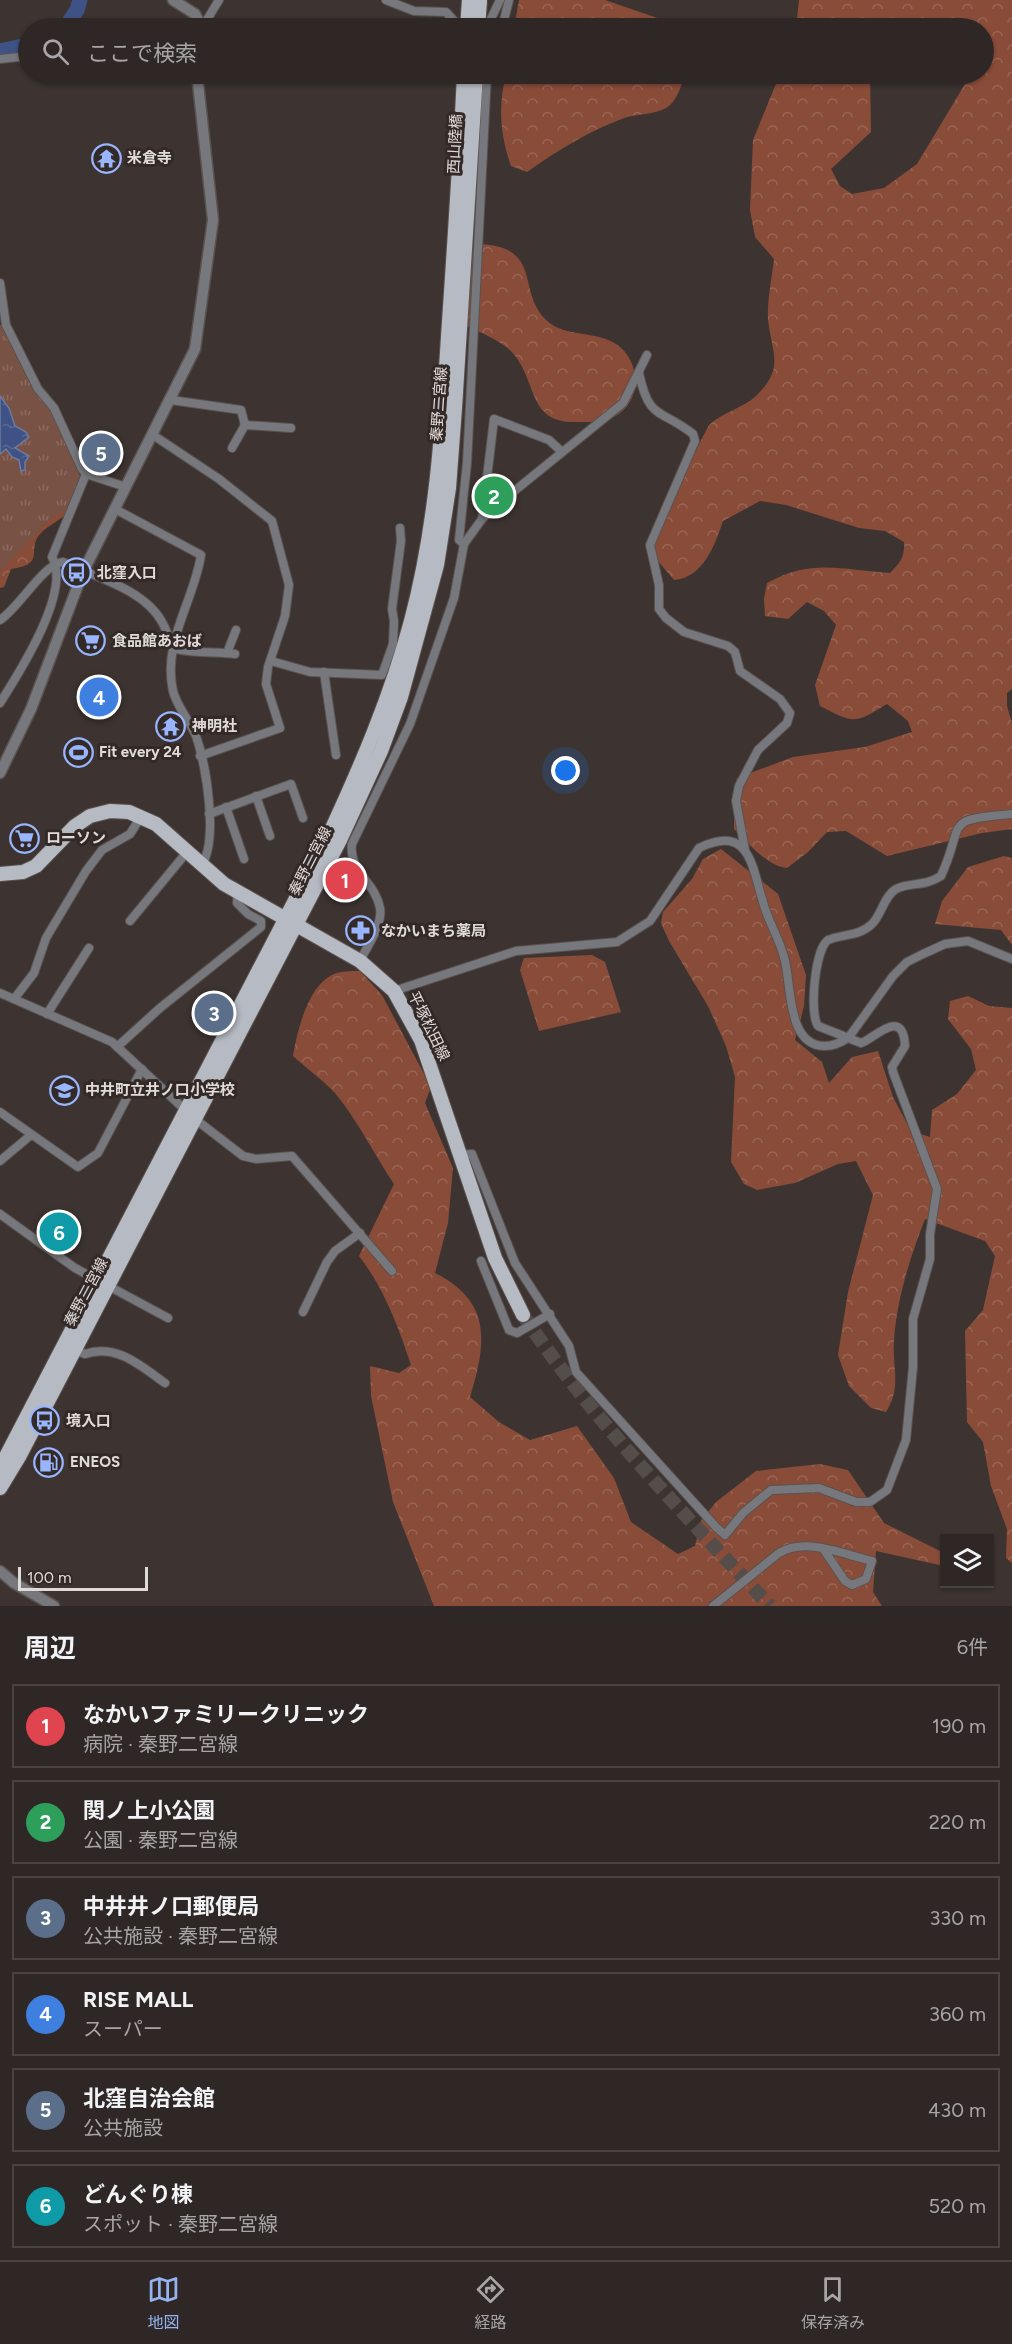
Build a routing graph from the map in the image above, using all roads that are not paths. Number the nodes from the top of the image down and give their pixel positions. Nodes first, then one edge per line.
1 (173, 0) edge
2 (219, 0) edge
3 (386, 0) edge
4 (469, 0) edge
5 (480, 0) edge
6 (500, 0) edge
7 (509, 0) edge
8 (197, 18) edge
9 (208, 18) edge
10 (452, 18) edge
11 (468, 18) edge
12 (479, 18) edge
13 (491, 18) edge
14 (504, 18) edge
15 (18, 57) edge
16 (0, 59) edge
17 (198, 84) edge
18 (468, 84) edge
19 (475, 84) edge
20 (482, 84) edge
21 (474, 99) junction
22 (469, 192) junction
23 (0, 283) edge
24 (647, 355) dead end
25 (639, 372) junction
26 (171, 400) junction
27 (245, 424) junction
28 (291, 428) dead end
29 (153, 435) junction
30 (232, 448) dead end
31 (561, 452) junction
32 (86, 474) junction
33 (126, 487) junction
34 (115, 509) junction
35 (482, 519) junction
36 (400, 528) dead end
37 (464, 544) junction
38 (56, 563) junction
39 (83, 572) junction
40 (0, 620) edge
41 (236, 630) dead end
42 (173, 648) junction
43 (271, 661) junction
44 (324, 672) junction
45 (0, 703) edge
46 (336, 755) dead end
47 (200, 756) junction
48 (0, 773) edge
49 (256, 796) junction
50 (226, 807) junction
51 (209, 813) junction
52 (1012, 814) edge
53 (142, 815) junction
54 (303, 818) dead end
55 (270, 836) dead end
56 (745, 850) junction
57 (187, 852) junction
58 (244, 859) dead end
59 (201, 866) junction
60 (0, 874) edge
61 (238, 893) junction
62 (130, 921) dead end
63 (291, 922) junction
64 (89, 948) dead end
65 (1012, 959) edge
66 (360, 961) junction
67 (394, 991) junction
68 (0, 993) edge
69 (14, 999) junction
70 (47, 1014) junction
71 (849, 1037) junction
72 (117, 1047) junction
73 (142, 1070) junction
74 (0, 1112) edge
75 (191, 1114) junction
76 (31, 1135) junction
77 (460, 1155) junction
78 (0, 1161) edge
79 (0, 1214) edge
80 (360, 1233) junction
81 (481, 1261) dead end
82 (392, 1270) dead end
83 (104, 1283) junction
84 (303, 1312) dead end
85 (550, 1314) junction
86 (523, 1315) tunnel mouth
87 (168, 1318) dead end
88 (75, 1350) junction
89 (165, 1383) dead end
90 (0, 1468) edge
91 (0, 1488) edge
92 (824, 1550) junction
93 (0, 1571) edge
94 (54, 1606) edge
95 (713, 1606) edge

1 - 8 street
2 - 9 street
3 - 10 street
4 - 11 main road, bridge
5 - 12 main road, bridge
6 - 13 street
7 - 14 street
15 - 16 street
17 - 26 street
18 - 21 main road
19 - 21 main road
20 - 21 street
21 - 22 main road, 西山陸橋
22 - 37 street
22 - 63 main road, 秦野二宮線
23 - 32 street
24 - 25 street
25 - 31 street
25 - 56 street
26 - 27 street
26 - 29 street
27 - 28 street
27 - 30 street
29 - 33 street
29 - 43 street
31 - 35 street
31 - 35 street
32 - 33 street
32 - 38 street
33 - 34 street
34 - 39 street
34 - 42 street
35 - 37 street
36 - 44 street
37 - 66 street
38 - 39 street
38 - 40 street
38 - 45 street
39 - 42 street
39 - 48 street
41 - 42 street
42 - 47 street
43 - 44 street
43 - 47 street
44 - 46 street
47 - 51 street
49 - 50 street
49 - 54 street
49 - 55 street
50 - 51 street
50 - 58 street
51 - 59 street
52 - 71 street
53 - 57 main road, 平塚松田線
53 - 60 main road, 平塚松田線
53 - 69 street
56 - 67 street
56 - 71 street
57 - 59 main road, 平塚松田線
57 - 62 street
59 - 61 main road, 平塚松田線
61 - 63 main road, 平塚松田線
61 - 72 street
63 - 66 main road, 平塚松田線
63 - 75 main road, 秦野二宮線
64 - 70 street
65 - 71 street
66 - 67 main road, 平塚松田線
67 - 77 main road, 平塚松田線
68 - 69 street
69 - 70 street
70 - 72 street
71 - 85 street
72 - 73 street
73 - 75 street
73 - 76 street
74 - 76 street
75 - 80 street
75 - 83 main road, 秦野二宮線
76 - 78 street
77 - 85 street
77 - 86 main road, 平塚松田線
79 - 83 street
80 - 82 street
80 - 84 street
81 - 85 street
83 - 87 street
83 - 88 main road, 秦野二宮線
83 - 90 main road, 秦野二宮線
88 - 89 street
88 - 91 main road, 秦野二宮線
92 - 92 street
92 - 95 street
93 - 94 street

